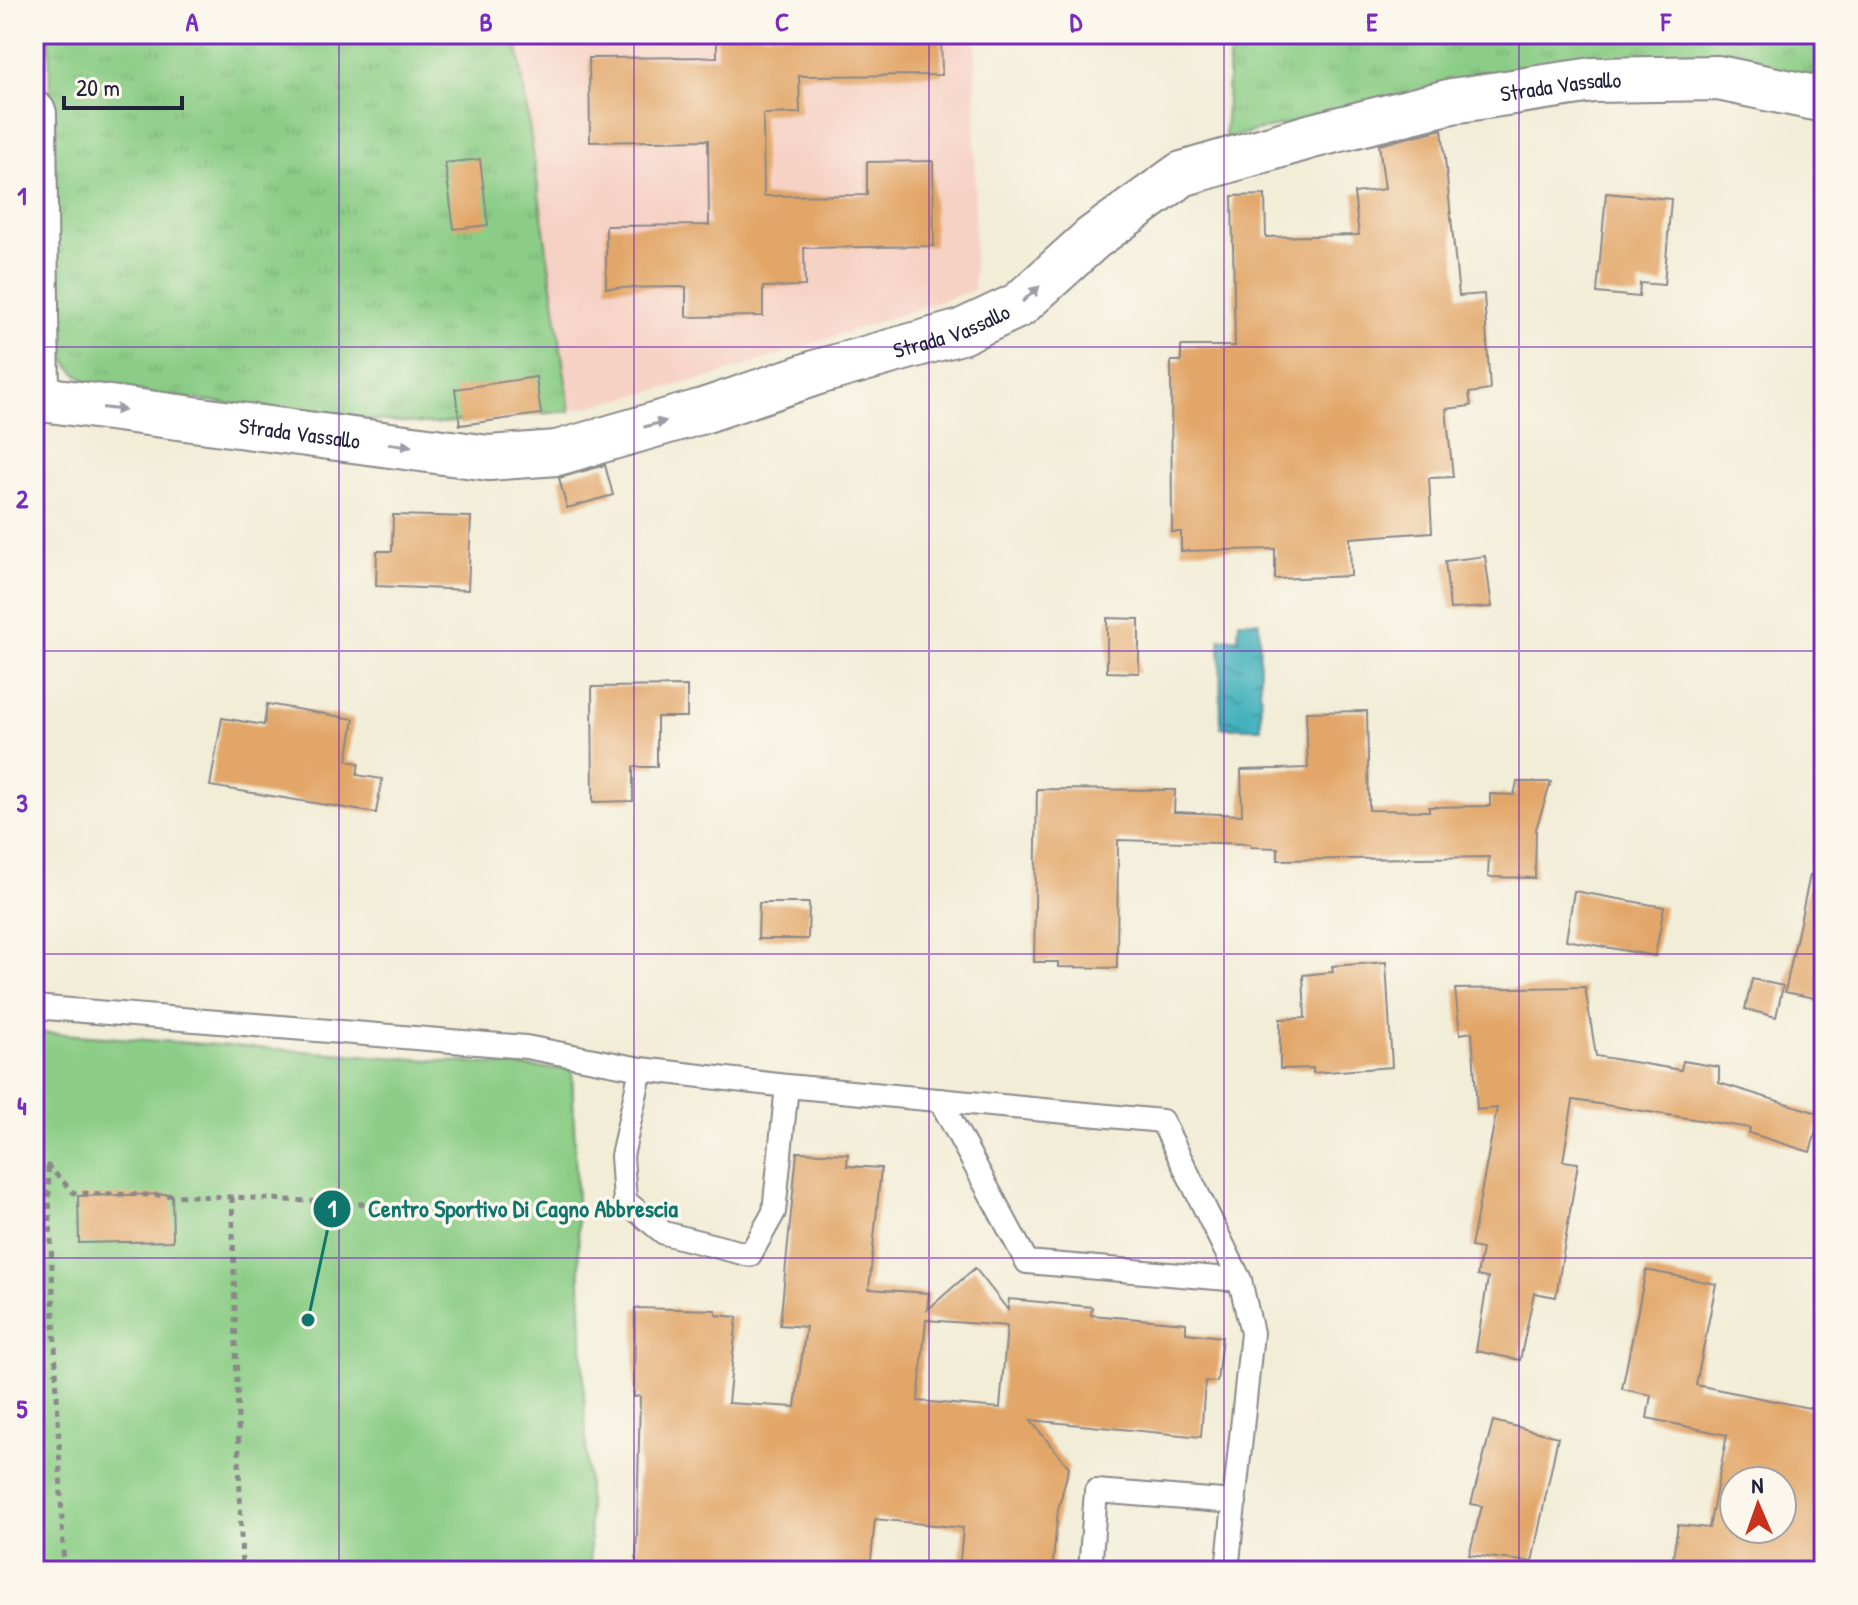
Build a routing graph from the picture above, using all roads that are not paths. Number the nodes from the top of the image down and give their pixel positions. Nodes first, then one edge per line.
1 (1824, 100) edge
2 (34, 114) edge
3 (36, 398) edge
4 (34, 1007) edge
5 (641, 1069) junction
6 (787, 1086) junction
7 (940, 1100) junction
8 (1240, 1280) junction
9 (1235, 1502) junction
10 (1090, 1571) edge
11 (1227, 1571) edge

3 -> 1 street, Strada Vassallo
2 - 3 street
4 - 5 lane
5 - 6 lane
5 - 6 lane
6 - 7 lane
7 - 8 lane
7 - 8 lane
8 - 9 lane
9 - 10 lane
9 - 11 lane

